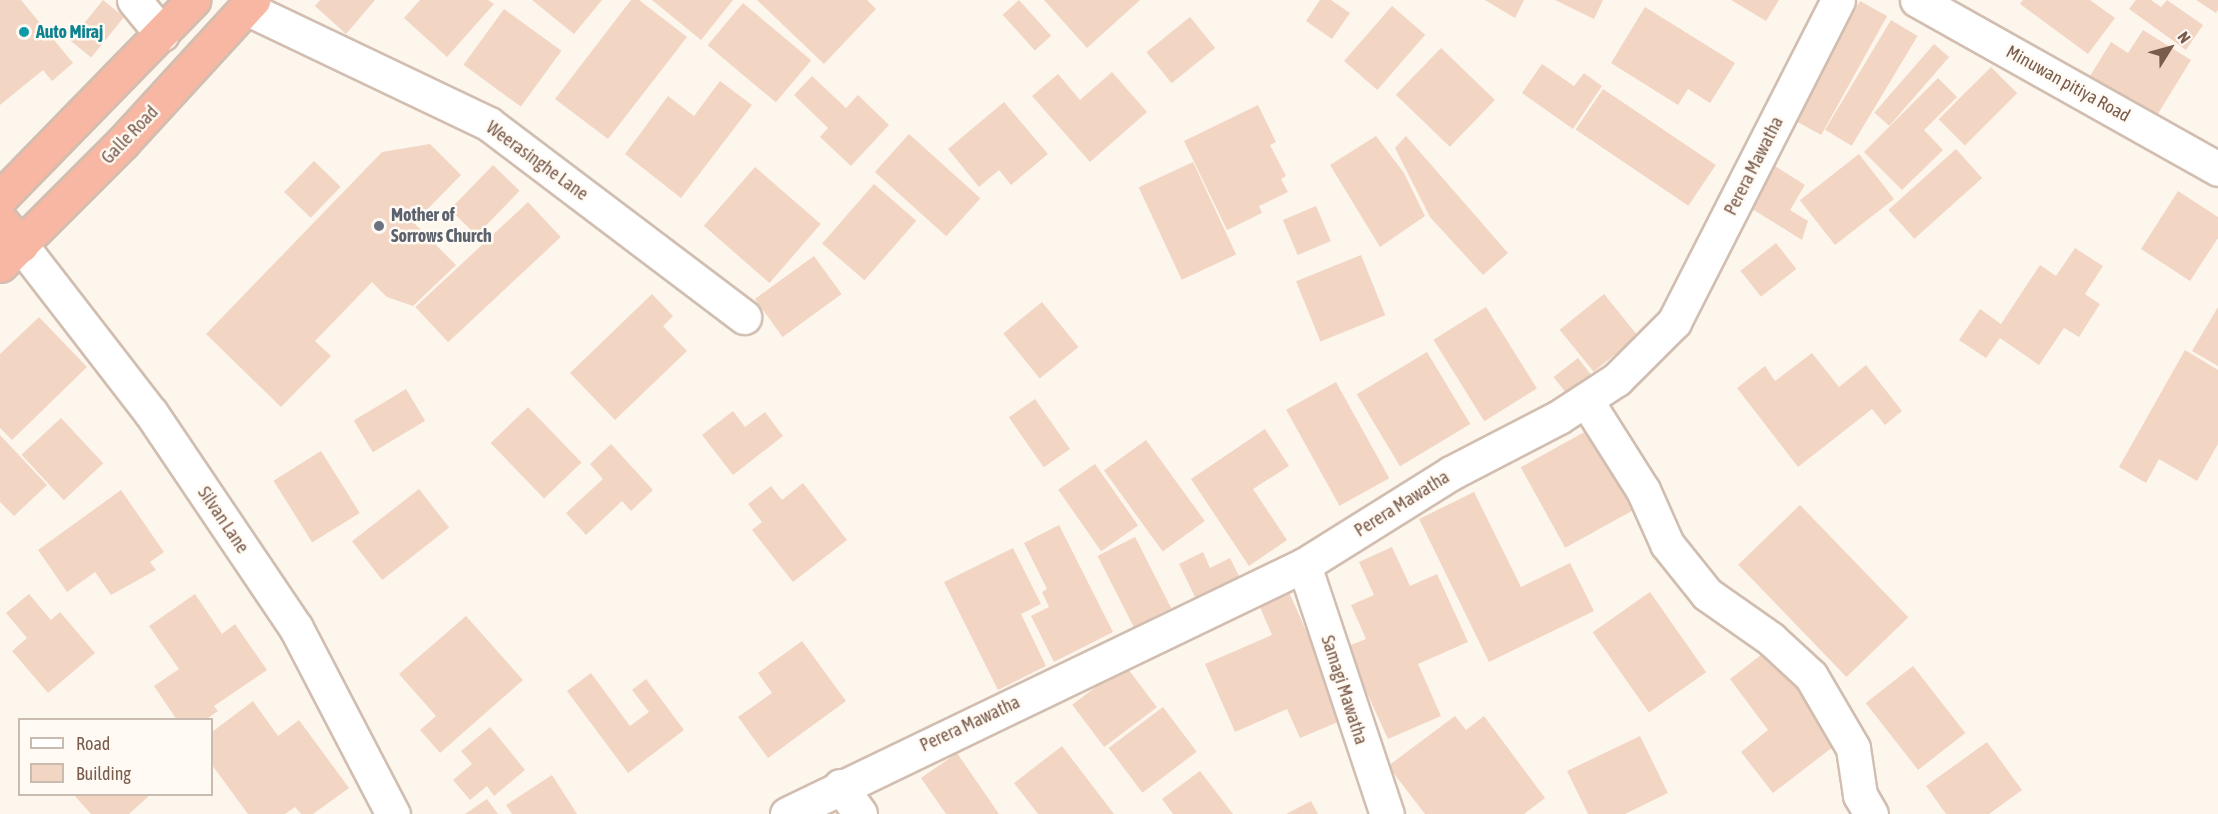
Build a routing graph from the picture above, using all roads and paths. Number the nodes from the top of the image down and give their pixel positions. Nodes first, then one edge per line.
1 (134, 0) edge
2 (193, 0) edge
3 (1838, 0) edge
4 (1917, 0) edge
5 (250, 4) edge
6 (162, 34) junction
7 (2218, 169) edge
8 (0, 198) edge
9 (0, 220) edge
10 (11, 255) edge
11 (744, 317) dead end
12 (1586, 400) junction
13 (1304, 565) junction
14 (840, 786) junction
15 (393, 814) edge
16 (787, 814) edge
17 (860, 814) edge
18 (1387, 814) edge
19 (1871, 814) edge

1 - 6 street
2 - 6 highway
3 - 12 street, Perera Mawatha
4 - 7 street, Minuwan pitiya Road
5 - 10 highway, Galle Road
5 - 11 street, Weerasinghe Lane
6 - 8 highway
9 - 10 highway
10 - 15 street, Silvan Lane
12 - 13 street, Perera Mawatha
12 - 19 street
13 - 14 street, Perera Mawatha
13 - 18 street, Samagi Mawatha
14 - 16 street, Perera Mawatha
14 - 17 street

